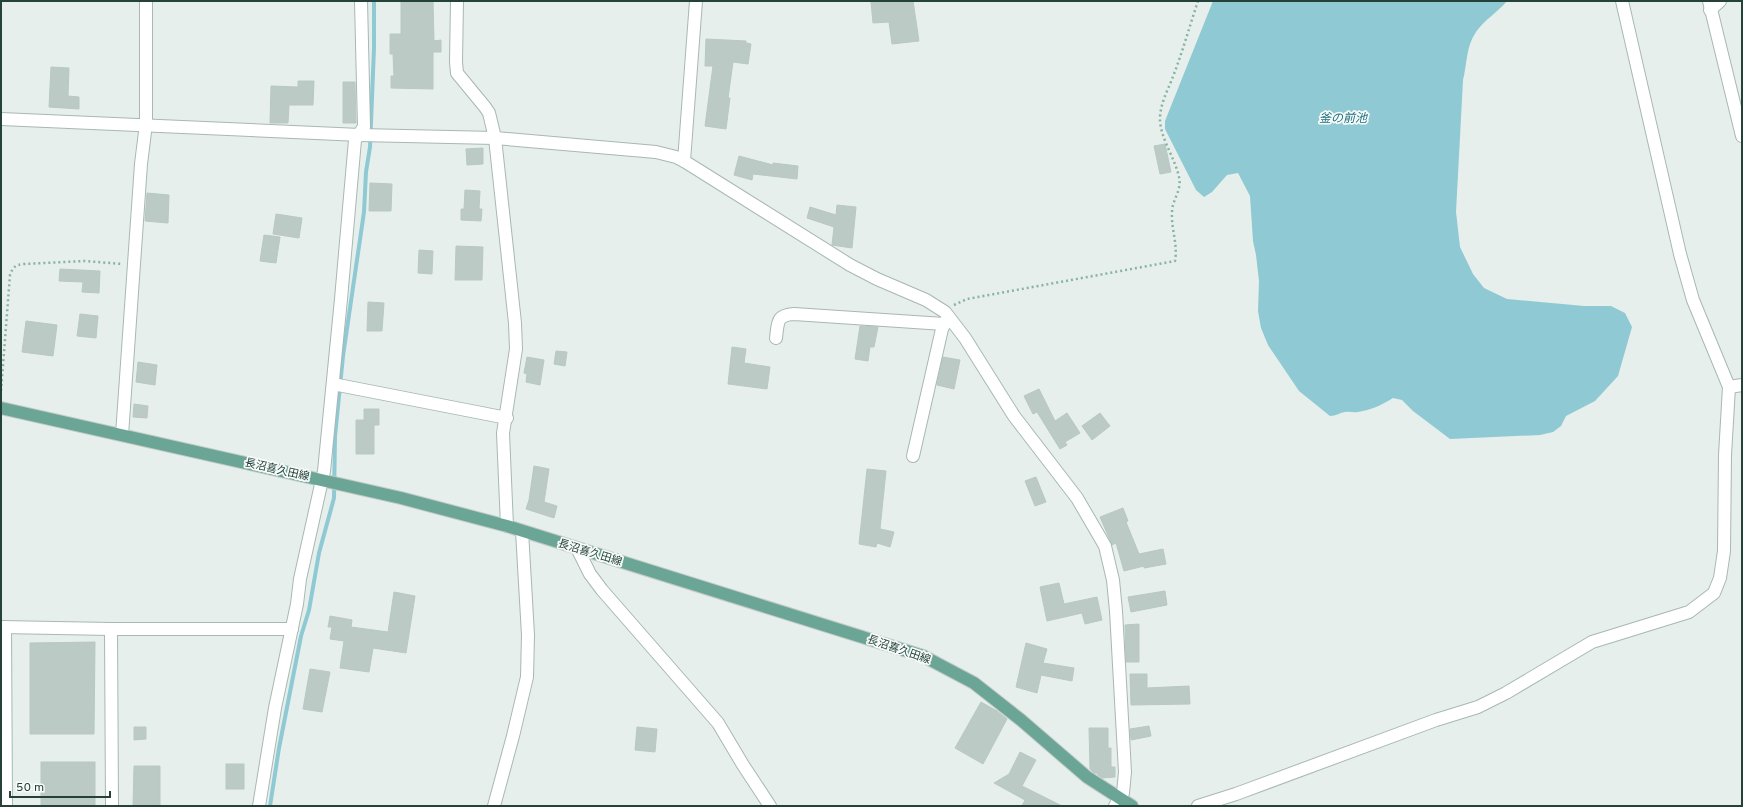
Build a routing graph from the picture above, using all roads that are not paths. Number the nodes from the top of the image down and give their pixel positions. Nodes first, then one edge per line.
1 (146, 1) edge
2 (361, 1) edge
3 (457, 1) edge
4 (696, 1) edge
5 (1622, 1) edge
6 (1720, 1) edge
7 (1710, 5) edge
8 (1, 119) edge
9 (146, 124) junction
10 (360, 135) junction
11 (1742, 136) edge
12 (495, 138) junction
13 (684, 161) junction
14 (946, 317) junction
15 (776, 338) dead end
16 (333, 384) junction
17 (1742, 385) edge
18 (1729, 387) junction
19 (1, 408) edge
20 (507, 418) junction
21 (122, 435) junction
22 (913, 456) dead end
23 (322, 480) junction
24 (507, 526) junction
25 (522, 531) junction
26 (578, 550) junction
27 (3, 627) edge
28 (111, 629) junction
29 (292, 630) junction
30 (1118, 802) edge
31 (6, 806) edge
32 (112, 806) edge
33 (259, 806) edge
34 (494, 806) edge
35 (770, 806) edge
36 (1132, 806) edge
37 (1198, 806) edge

1 - 9 street
2 - 10 street
3 - 12 street
4 - 13 street
5 - 18 street
6 - 7 street
7 - 11 street
8 - 9 street
9 - 10 street
9 - 21 street
10 - 12 street
10 - 16 street
12 - 13 street
12 - 20 street
13 - 14 street
14 - 15 street
14 - 22 street
14 - 30 street
16 - 20 street
16 - 23 street
17 - 18 street
18 - 37 street
19 - 21 main road, 長沼喜久田線
20 - 24 street
21 - 23 main road, 長沼喜久田線
23 - 24 main road, 長沼喜久田線
23 - 29 street
24 - 25 main road, 長沼喜久田線
25 - 26 main road, 長沼喜久田線
25 - 34 street
26 - 30 main road, 長沼喜久田線
26 - 35 street
27 - 28 street
27 - 31 street
28 - 29 street
28 - 32 street
29 - 33 street
30 - 36 main road, 長沼喜久田線

